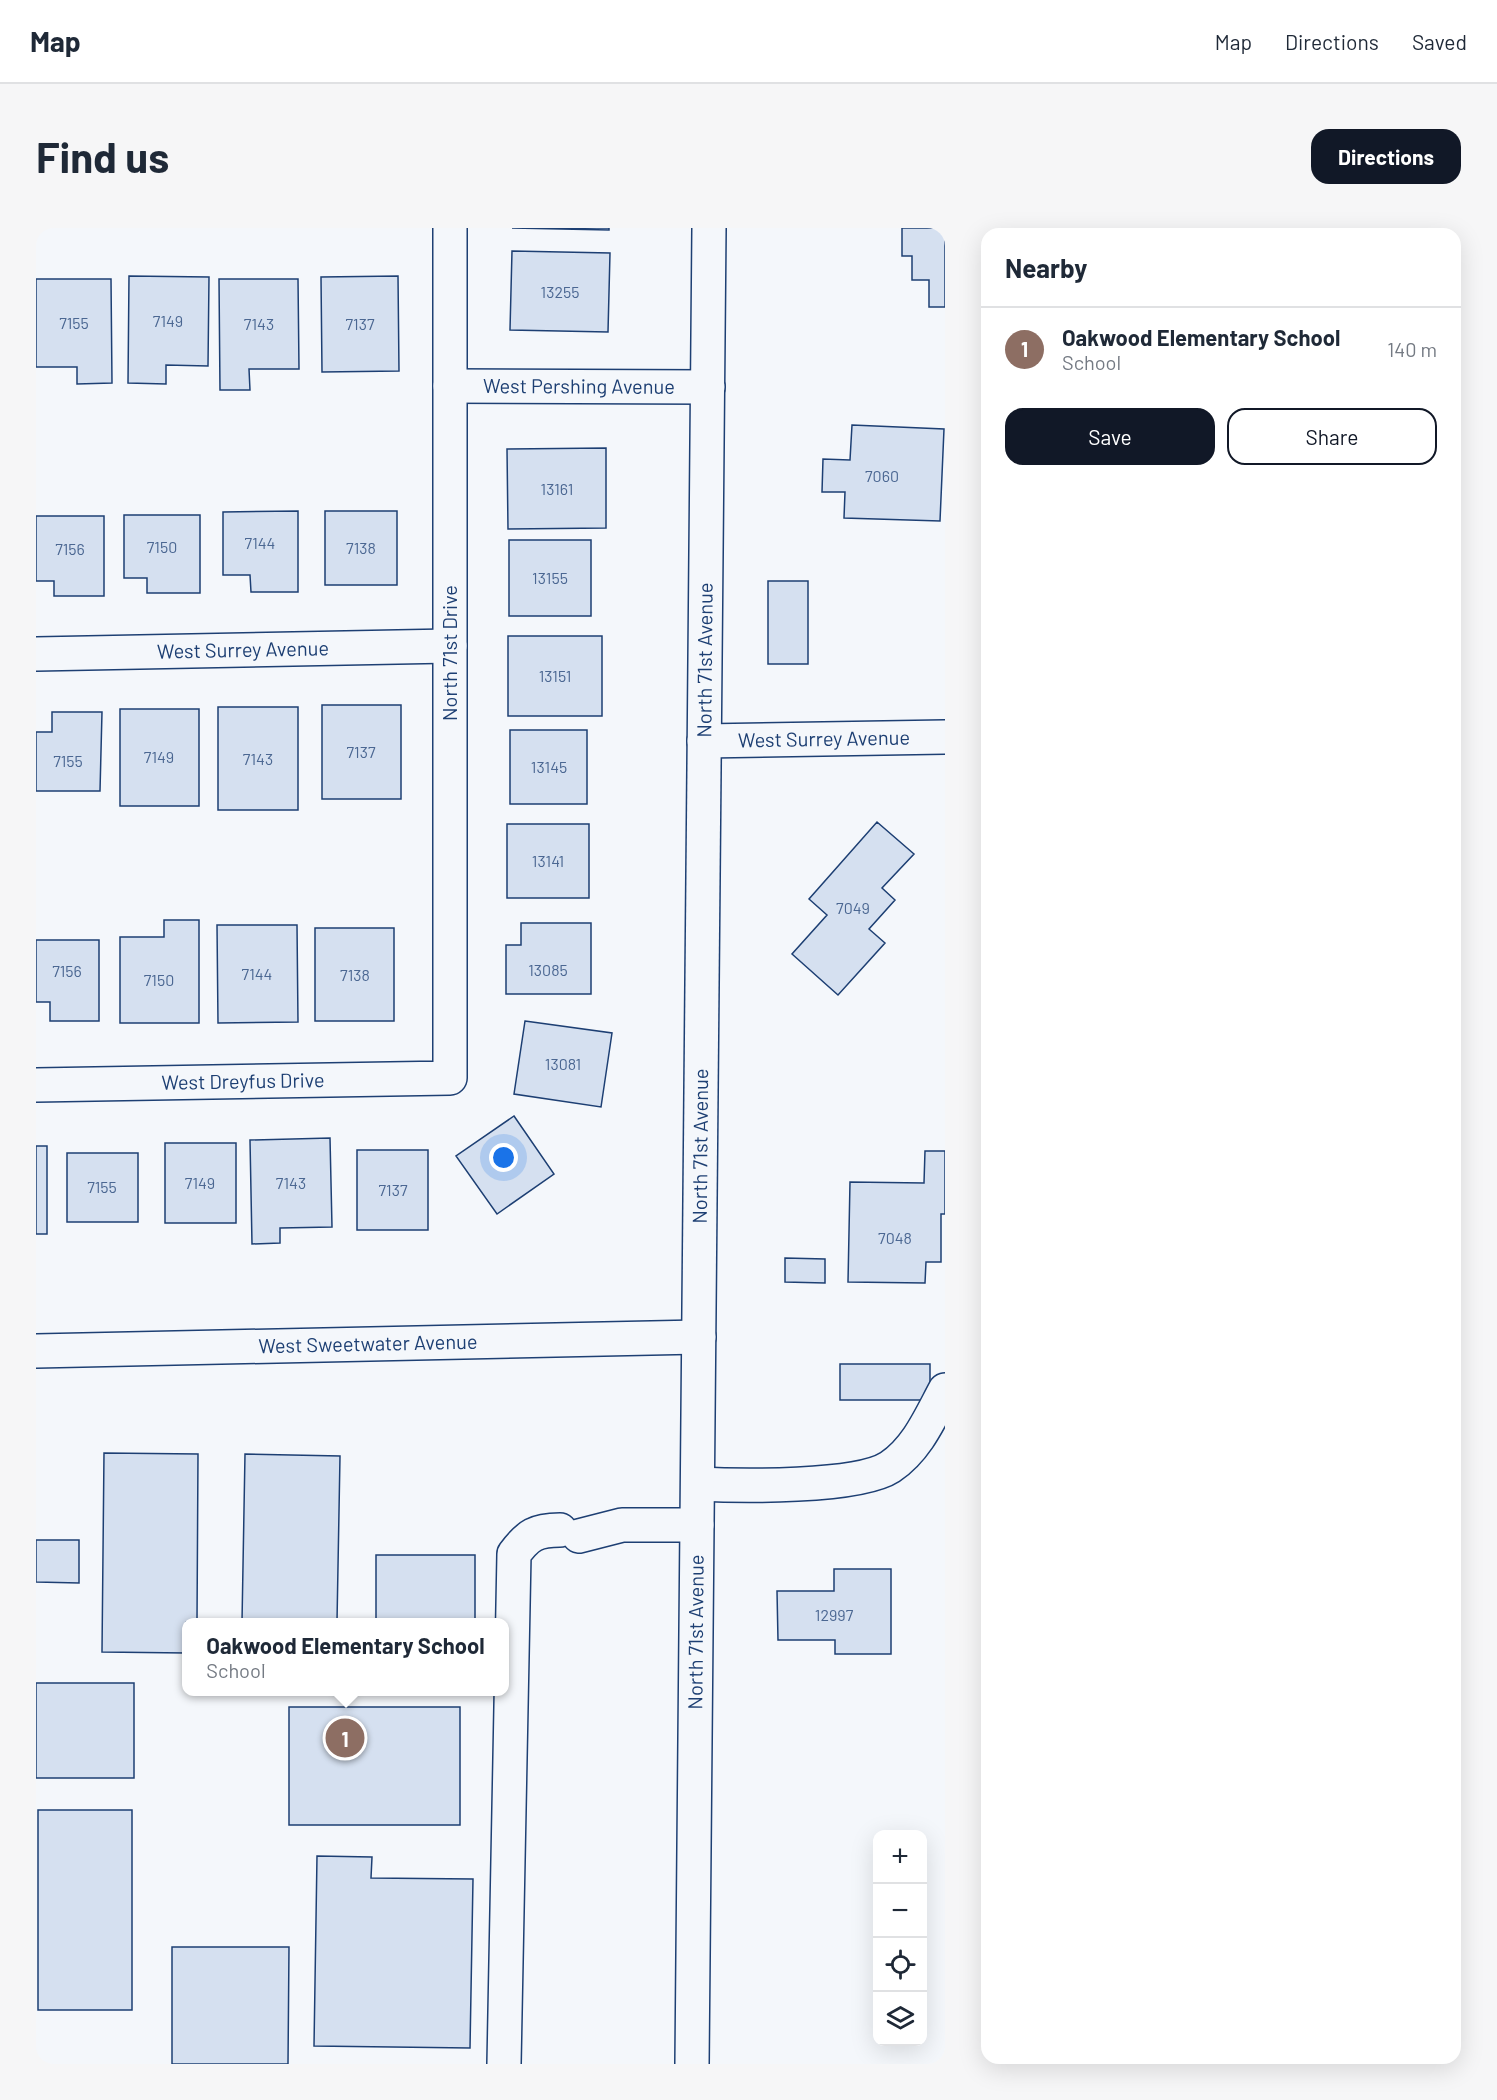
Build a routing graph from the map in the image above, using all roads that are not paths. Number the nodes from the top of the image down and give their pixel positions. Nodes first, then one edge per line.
1 (450, 228) edge
2 (709, 228) edge
3 (450, 386) junction
4 (708, 387) junction
5 (450, 646) junction
6 (36, 654) edge
7 (945, 736) edge
8 (704, 741) junction
9 (450, 1078) joint
10 (36, 1085) edge
11 (699, 1337) junction
12 (36, 1351) edge
13 (945, 1390) edge
14 (698, 1484) junction
15 (698, 1524) junction
16 (504, 2064) edge
17 (692, 2064) edge

1 - 3 street, North 71st Drive
2 - 4 street, North 71st Avenue
3 - 4 street, West Pershing Avenue
3 - 5 street, North 71st Drive
4 - 8 street, North 71st Avenue
5 - 6 street, West Surrey Avenue
5 - 9 street, North 71st Drive
7 - 8 street, West Surrey Avenue
8 - 11 street, North 71st Avenue
9 - 10 street, West Dreyfus Drive
11 - 12 street, West Sweetwater Avenue
11 - 14 street, North 71st Avenue
13 - 14 street
14 - 15 street, North 71st Avenue
15 - 16 street
15 - 17 street, North 71st Avenue

